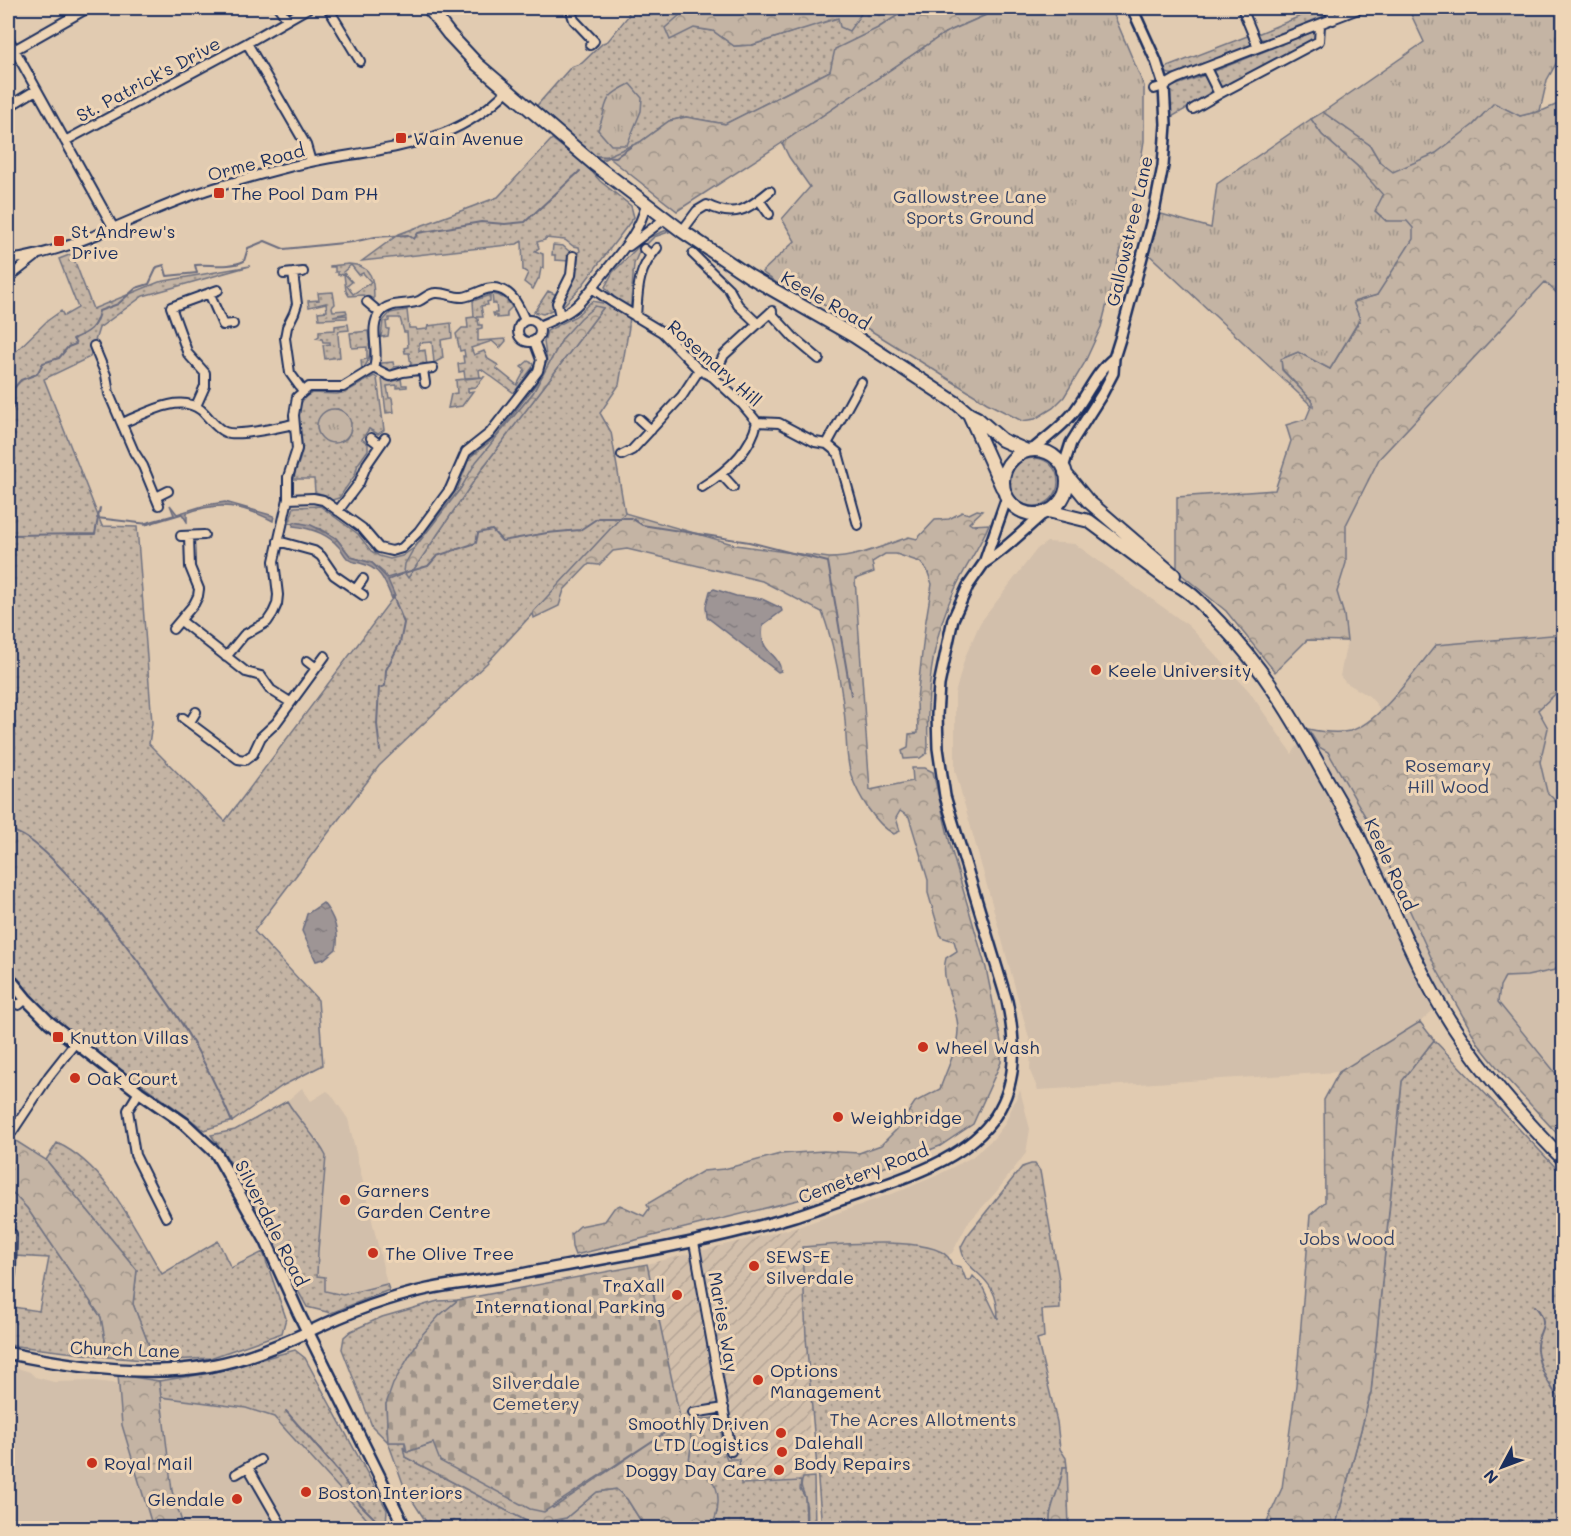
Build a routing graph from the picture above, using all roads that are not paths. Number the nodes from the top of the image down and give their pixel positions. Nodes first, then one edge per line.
1 (88, 8) edge
2 (279, 8) edge
3 (308, 8) edge
4 (328, 8) edge
5 (429, 8) edge
6 (570, 8) edge
7 (1132, 8) edge
8 (1242, 8) edge
9 (1329, 8) edge
10 (1361, 8) edge
11 (287, 19) junction
12 (1333, 20) junction
13 (1320, 25) junction
14 (8, 39) edge
15 (592, 43) dead end
16 (247, 44) junction
17 (1258, 47) junction
18 (14, 50) junction
19 (360, 61) dead end
20 (1206, 68) junction
21 (1164, 86) junction
22 (1154, 89) dead end
23 (36, 90) junction
24 (508, 90) junction
25 (1219, 94) junction
26 (8, 107) edge
27 (1193, 109) dead end
28 (65, 141) junction
29 (311, 162) junction
30 (770, 191) dead end
31 (759, 200) junction
32 (646, 204) junction
33 (769, 214) dead end
34 (666, 218) junction
35 (113, 227) junction
36 (682, 231) junction
37 (657, 248) dead end
38 (644, 249) dead end
39 (621, 253) junction
40 (693, 254) dead end
41 (651, 255) junction
42 (36, 256) junction
43 (573, 256) dead end
44 (8, 260) edge
45 (303, 272) dead end
46 (293, 273) junction
47 (284, 274) dead end
48 (8, 278) edge
49 (592, 288) junction
50 (218, 290) dead end
51 (209, 293) junction
52 (367, 302) dead end
53 (380, 313) junction
54 (560, 316) junction
55 (636, 317) junction
56 (525, 320) junction
57 (233, 324) dead end
58 (758, 324) junction
59 (539, 326) junction
60 (534, 341) junction
61 (94, 346) dead end
62 (1114, 358) junction
63 (819, 359) dead end
64 (374, 368) junction
65 (433, 368) dead end
66 (423, 370) junction
67 (699, 370) junction
68 (713, 377) junction
69 (861, 381) dead end
70 (425, 383) dead end
71 (303, 391) junction
72 (196, 406) junction
73 (969, 414) junction
74 (639, 419) dead end
75 (757, 422) junction
76 (122, 423) junction
77 (294, 424) junction
78 (651, 430) junction
79 (371, 438) dead end
80 (827, 444) junction
81 (1029, 451) junction
82 (622, 455) dead end
83 (1064, 471) junction
84 (722, 475) junction
85 (702, 487) dead end
86 (733, 487) dead end
87 (168, 491) dead end
88 (1005, 494) junction
89 (156, 497) junction
90 (288, 499) junction
91 (159, 506) dead end
92 (338, 510) junction
93 (1047, 511) junction
94 (858, 525) dead end
95 (204, 535) dead end
96 (278, 541) junction
97 (984, 563) junction
98 (363, 579) dead end
99 (1182, 586) junction
100 (356, 588) junction
101 (363, 595) dead end
102 (181, 621) junction
103 (173, 629) dead end
104 (325, 656) dead end
105 (226, 657) junction
106 (307, 661) dead end
107 (316, 668) junction
108 (290, 702) junction
109 (196, 712) dead end
110 (8, 977) edge
111 (8, 996) edge
112 (23, 1002) junction
113 (75, 1043) junction
114 (139, 1092) junction
115 (12, 1131) dead end
116 (1563, 1160) edge
117 (166, 1217) dead end
118 (12, 1234) dead end
119 (694, 1242) junction
120 (8, 1290) edge
121 (308, 1332) junction
122 (8, 1353) edge
123 (724, 1408) junction
124 (693, 1413) dead end
125 (731, 1451) dead end
126 (260, 1460) dead end
127 (248, 1467) junction
128 (236, 1474) dead end
129 (403, 1526) edge
130 (283, 1528) edge
131 (391, 1528) edge

1 - 18 street
2 - 11 street
3 - 11 street, St. Patrick's Drive
4 - 19 street
5 - 24 main road, Keele Road
6 - 15 street
7 - 21 street, Gallowstree Lane
8 - 17 street
9 - 12 street
10 - 12 street
11 - 16 street, St. Patrick's Drive
12 - 13 street
13 - 17 street
13 - 25 street
14 - 18 street
16 - 28 street, St. Patrick's Drive
16 - 29 street
17 - 20 street
18 - 23 street
20 - 21 street
20 - 25 street
21 - 22 street
21 - 62 street, Gallowstree Lane
23 - 26 street
23 - 28 street
24 - 29 street, Orme Road
24 - 32 main road, Keele Road
25 - 27 street
28 - 35 street
29 - 35 street, Orme Road
30 - 31 street
31 - 33 street
31 - 36 street
32 - 34 main road, Keele Road
32 - 39 street
34 - 36 main road, Keele Road
34 - 39 street
35 - 42 street, Orme Road
36 - 73 main road, Keele Road
37 - 41 street
38 - 41 street
39 - 49 street
40 - 58 street
41 - 55 street
42 - 44 street, Orme Road
42 - 48 street
43 - 54 street
45 - 46 street
46 - 47 street
46 - 71 street
49 - 54 street
49 - 55 street, Rosemary Hill
50 - 51 street
51 - 57 street
51 - 72 street
52 - 53 street
53 - 56 street
53 - 64 street
54 - 59 street
55 - 67 street, Rosemary Hill
56 - 59 street
56 - 60 street
58 - 63 street
58 - 68 street
59 - 60 street
60 - 92 street
61 - 76 street
62 - 81 street, Gallowstree Lane
62 - 83 street, Gallowstree Lane
64 - 66 street
64 - 71 street
65 - 66 street
66 - 70 street
67 - 68 street, Rosemary Hill
67 - 78 street
68 - 75 street, Rosemary Hill
69 - 80 street
71 - 77 street
72 - 76 street
72 - 77 street
73 - 81 main road, Keele Road
73 - 88 main road, Keele Road
74 - 78 street
75 - 80 street
75 - 84 street
76 - 89 street
77 - 90 street
78 - 82 street
79 - 92 street
80 - 94 street
81 - 83 main road
81 - 88 main road
83 - 93 main road
83 - 99 main road, Keele Road
84 - 85 street
84 - 86 street
87 - 89 street
88 - 93 main road
88 - 97 street, Cemetery Road
89 - 91 street
90 - 92 street
90 - 96 street
93 - 97 street, Cemetery Road
93 - 99 main road, Keele Road
95 - 102 street
96 - 100 street
96 - 105 street
97 - 119 street, Cemetery Road
98 - 100 street
99 - 116 main road, Keele Road
100 - 101 street
102 - 103 street
102 - 105 street
104 - 107 street
105 - 108 street
106 - 107 street
107 - 108 street
108 - 109 street
110 - 112 main road, Silverdale Road
111 - 112 street, Silverdale Road
112 - 113 main road, Silverdale Road
113 - 114 main road, Silverdale Road
113 - 115 street
114 - 117 street
114 - 121 main road, Silverdale Road
118 - 120 street
119 - 121 street, Cemetery Road
119 - 123 street, Maries Way
121 - 122 main road, Church Lane
121 - 129 main road, Silverdale Road
123 - 124 street
123 - 125 street, Maries Way
126 - 127 street
127 - 128 street
127 - 130 street
129 - 131 street

